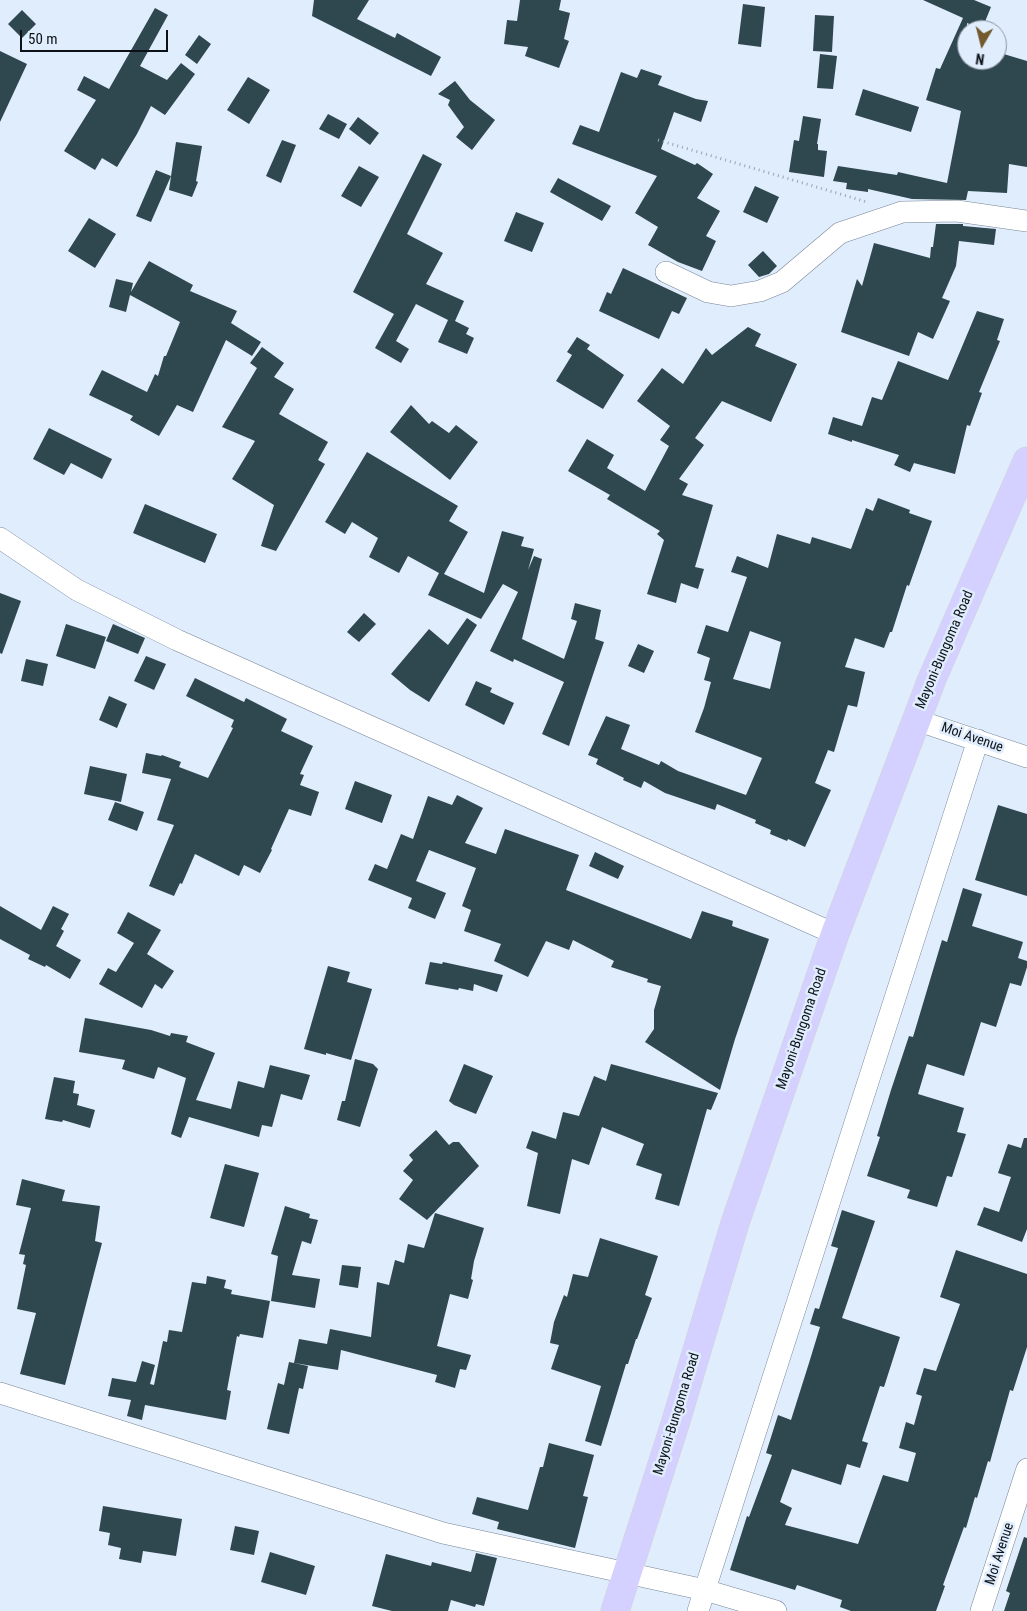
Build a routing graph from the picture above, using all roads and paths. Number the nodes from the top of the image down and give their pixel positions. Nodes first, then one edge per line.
1 (658, 140) dead end
2 (902, 212) junction
3 (1027, 221) edge
4 (666, 272) dead end
5 (1027, 461) edge
6 (0, 538) edge
7 (916, 720) junction
8 (978, 740) junction
9 (1027, 757) edge
10 (835, 934) junction
11 (0, 1393) edge
12 (1027, 1469) edge
13 (627, 1574) junction
14 (704, 1590) junction
15 (615, 1611) edge
16 (698, 1611) edge
17 (776, 1611) edge
18 (981, 1611) edge

1 - 2 path
2 - 3 street
2 - 4 street
5 - 7 main road, Mayoni-Bungoma Road
6 - 10 street
7 - 8 street, Moi Avenue
7 - 10 main road, Mayoni-Bungoma Road
8 - 9 street, Moi Avenue
8 - 14 street
10 - 13 main road, Mayoni-Bungoma Road
11 - 13 street
12 - 18 street, Moi Avenue
13 - 14 street
13 - 15 main road, Mayoni-Bungoma Road
14 - 16 street
14 - 17 street

